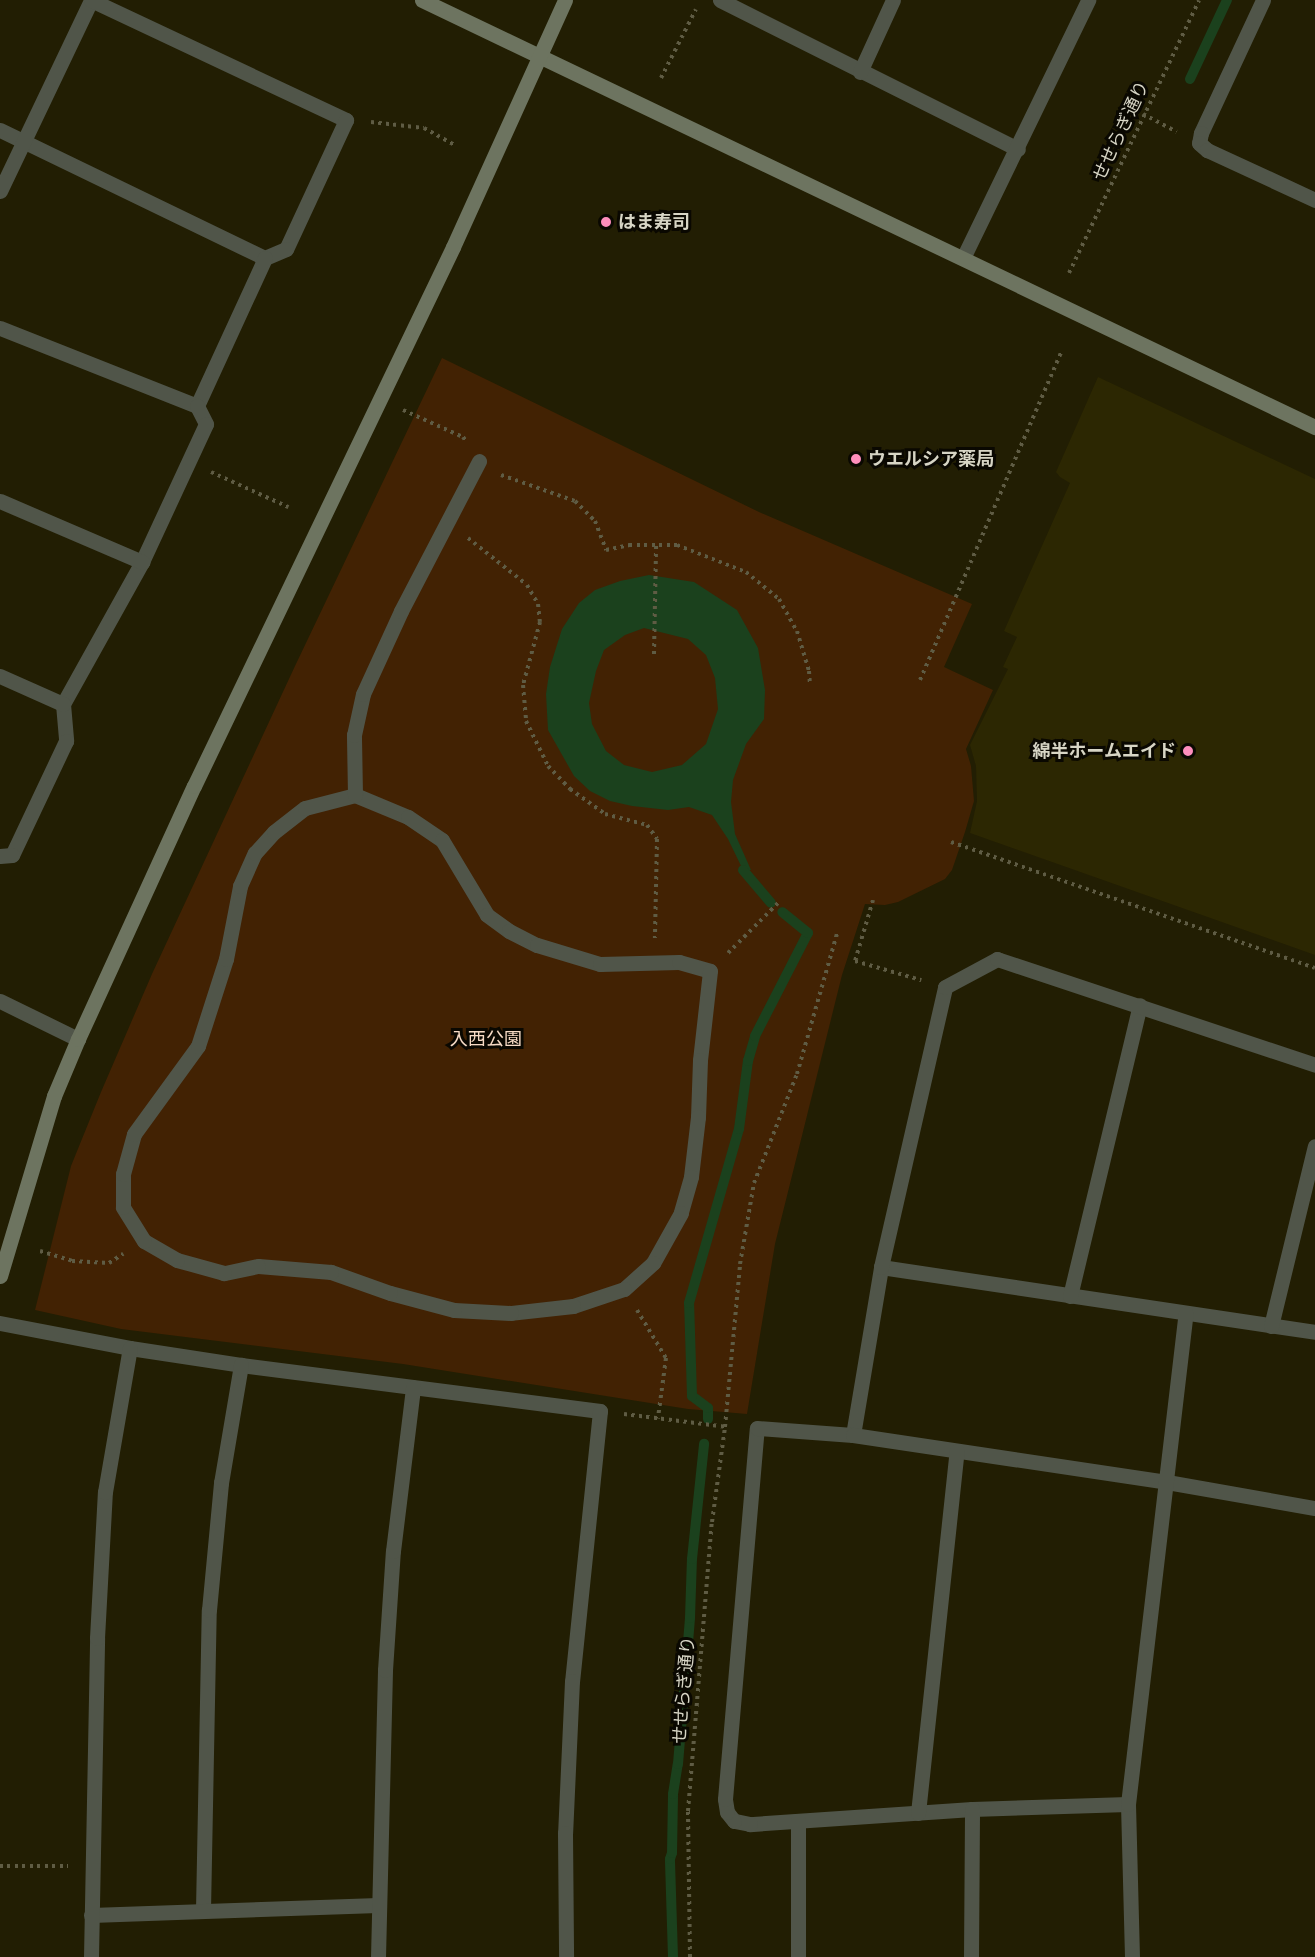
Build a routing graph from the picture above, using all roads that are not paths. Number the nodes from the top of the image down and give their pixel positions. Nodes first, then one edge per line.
1 (422, 0) edge
2 (565, 0) edge
3 (720, 0) edge
4 (893, 0) edge
5 (1088, 0) edge
6 (1263, 0) edge
7 (540, 56) junction
8 (860, 72) junction
9 (0, 130) edge
10 (22, 143) junction
11 (1018, 149) junction
12 (0, 191) edge
13 (1315, 200) edge
14 (265, 258) junction
15 (963, 258) junction
16 (0, 328) edge
17 (197, 406) junction
18 (1315, 427) edge
19 (479, 461) road end
20 (0, 501) edge
21 (142, 562) junction
22 (0, 676) edge
23 (63, 704) junction
24 (356, 795) junction
25 (0, 856) edge
26 (0, 1001) edge
27 (1140, 1005) junction
28 (78, 1039) junction
29 (1315, 1065) edge
30 (1315, 1146) edge
31 (881, 1267) junction
32 (0, 1276) edge
33 (1070, 1296) junction
34 (1186, 1312) junction
35 (0, 1323) edge
36 (1271, 1326) junction
37 (1315, 1332) edge
38 (130, 1348) junction
39 (241, 1365) junction
40 (413, 1387) junction
41 (853, 1435) junction
42 (957, 1451) junction
43 (1167, 1482) junction
44 (1315, 1508) edge
45 (1128, 1804) junction
46 (972, 1809) junction
47 (918, 1813) junction
48 (798, 1821) junction
49 (378, 1905) junction
50 (203, 1910) junction
51 (91, 1915) junction
52 (91, 1957) edge
53 (378, 1957) edge
54 (566, 1957) edge
55 (798, 1957) edge
56 (971, 1957) edge
57 (1132, 1957) edge

1 - 7 street
2 - 7 street
3 - 8 street
4 - 8 street
5 - 11 street
6 - 13 street
7 - 15 street
7 - 28 street
8 - 11 street
9 - 10 street
10 - 12 street
10 - 14 street
10 - 14 street
11 - 15 street
14 - 17 street
15 - 18 street
16 - 17 street
17 - 21 street
19 - 24 street
20 - 21 street
21 - 23 street
22 - 23 street
23 - 25 street
24 - 24 street
26 - 28 street
27 - 29 street
27 - 31 street
27 - 33 street
28 - 32 street
30 - 36 street
31 - 33 street
31 - 41 street
33 - 34 street
34 - 36 street
34 - 43 street
35 - 38 street
36 - 37 street
38 - 39 street
38 - 51 street
39 - 40 street
39 - 50 street
40 - 49 street
40 - 54 street
41 - 42 street
41 - 48 street
42 - 43 street
42 - 47 street
43 - 44 street
43 - 45 street
45 - 46 street
45 - 57 street
46 - 47 street
46 - 56 street
47 - 48 street
48 - 55 street
49 - 50 street
49 - 53 street
50 - 51 street
51 - 52 street

